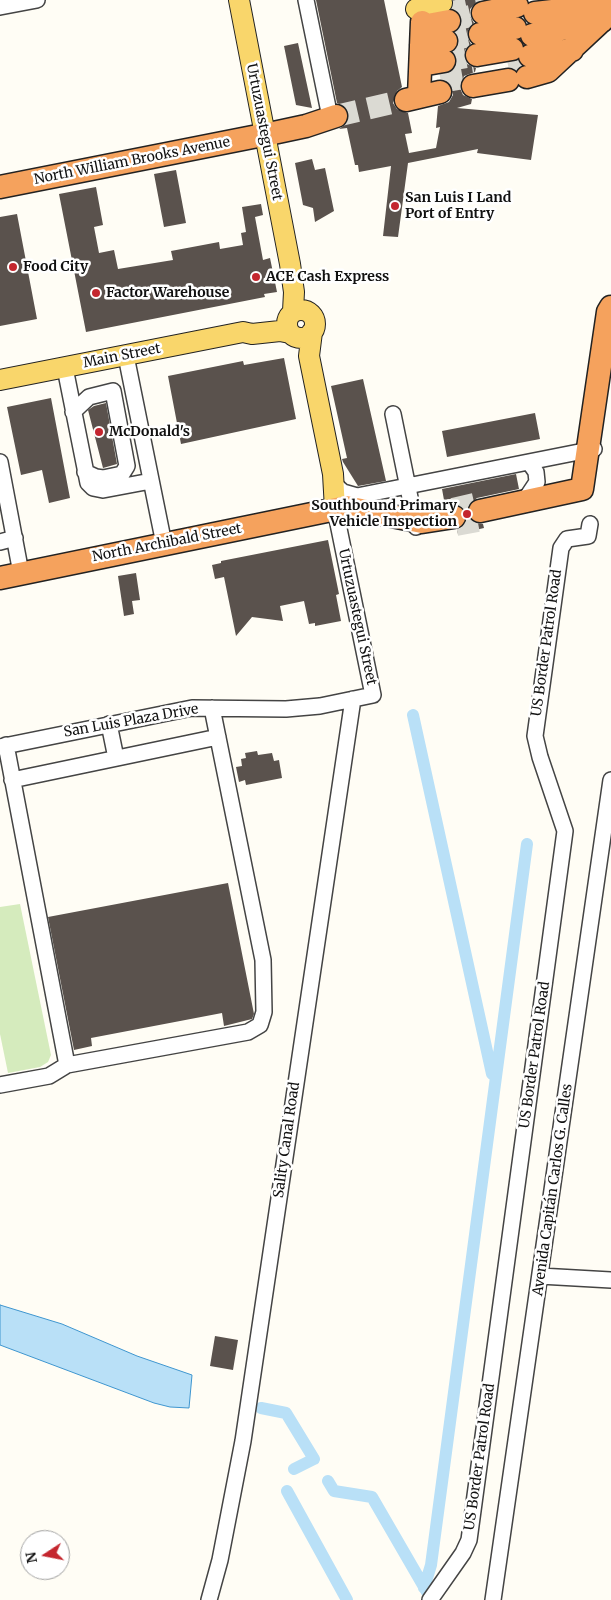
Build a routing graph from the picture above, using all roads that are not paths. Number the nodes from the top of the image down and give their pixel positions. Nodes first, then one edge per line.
1 (37, 0) edge
2 (239, 0) edge
3 (306, 0) edge
4 (0, 7) edge
5 (609, 10) edge
6 (522, 41) edge
7 (478, 45) junction
8 (572, 50) junction
9 (333, 116) joint
10 (264, 135) junction
11 (0, 187) edge
12 (611, 300) edge
13 (611, 307) edge
14 (299, 323) junction
15 (611, 342) edge
16 (126, 356) junction
17 (65, 368) junction
18 (0, 380) edge
19 (132, 387) junction
20 (113, 391) junction
21 (74, 412) junction
22 (393, 414) dead end
23 (589, 450) junction
24 (0, 462) edge
25 (529, 462) junction
26 (86, 474) junction
27 (151, 481) junction
28 (333, 482) junction
29 (408, 486) junction
30 (523, 503) junction
31 (342, 508) junction
32 (480, 511) tunnel mouth
33 (454, 517) tunnel mouth
34 (414, 520) junction
35 (590, 524) dead end
36 (7, 540) edge
37 (164, 544) junction
38 (11, 575) edge
39 (353, 699) junction
40 (212, 708) junction
41 (109, 724) junction
42 (218, 737) junction
43 (3, 746) edge
44 (116, 758) junction
45 (12, 780) junction
46 (611, 780) edge
47 (67, 1065) junction
48 (0, 1082) edge
49 (540, 1276) junction
50 (611, 1280) edge
51 (209, 1600) edge
52 (430, 1600) edge
53 (493, 1600) edge

1 - 4 street
2 - 10 main road, Urtuzuastegui Street
3 - 9 street
5 - 6 highway
5 - 6 highway
5 - 8 highway
6 - 7 highway
6 - 7 highway
6 - 7 main road
6 - 8 highway
6 - 8 highway
9 - 10 highway, North William Brooks Avenue
10 - 11 highway, North William Brooks Avenue
10 - 14 main road, Urtuzuastegui Street
12 - 23 highway
13 - 23 highway
14 - 16 main road, Main Street
14 - 28 main road, Urtuzuastegui Street
14 - 31 main road, Urtuzuastegui Street
15 - 23 highway
16 - 17 main road, Main Street
16 - 19 street
17 - 18 main road, Main Street
17 - 21 street
19 - 20 street
19 - 27 street
20 - 21 street
20 - 26 street
21 - 26 street
22 - 29 street
23 - 25 street
23 - 30 highway
24 - 36 street
25 - 29 street
25 - 30 street
26 - 27 street
27 - 37 street
28 - 29 street
28 - 31 main road, Urtuzuastegui Street
29 - 34 street
30 - 32 highway
31 - 34 highway
31 - 37 highway, North Archibald Street
31 - 39 street, Urtuzuastegui Street
33 - 34 highway
35 - 52 street, US Border Patrol Road
36 - 38 street
37 - 38 highway, North Archibald Street
39 - 40 street, San Luis Plaza Drive
39 - 51 street, Sality Canal Road
40 - 41 street, San Luis Plaza Drive
40 - 42 street
41 - 43 street, San Luis Plaza Drive
41 - 44 street
42 - 44 street
42 - 47 street
43 - 45 street
44 - 45 street
45 - 47 street
46 - 49 street, Avenida Capitán Carlos G. Calles
47 - 48 street
49 - 50 street
49 - 53 street, Avenida Capitán Carlos G. Calles

